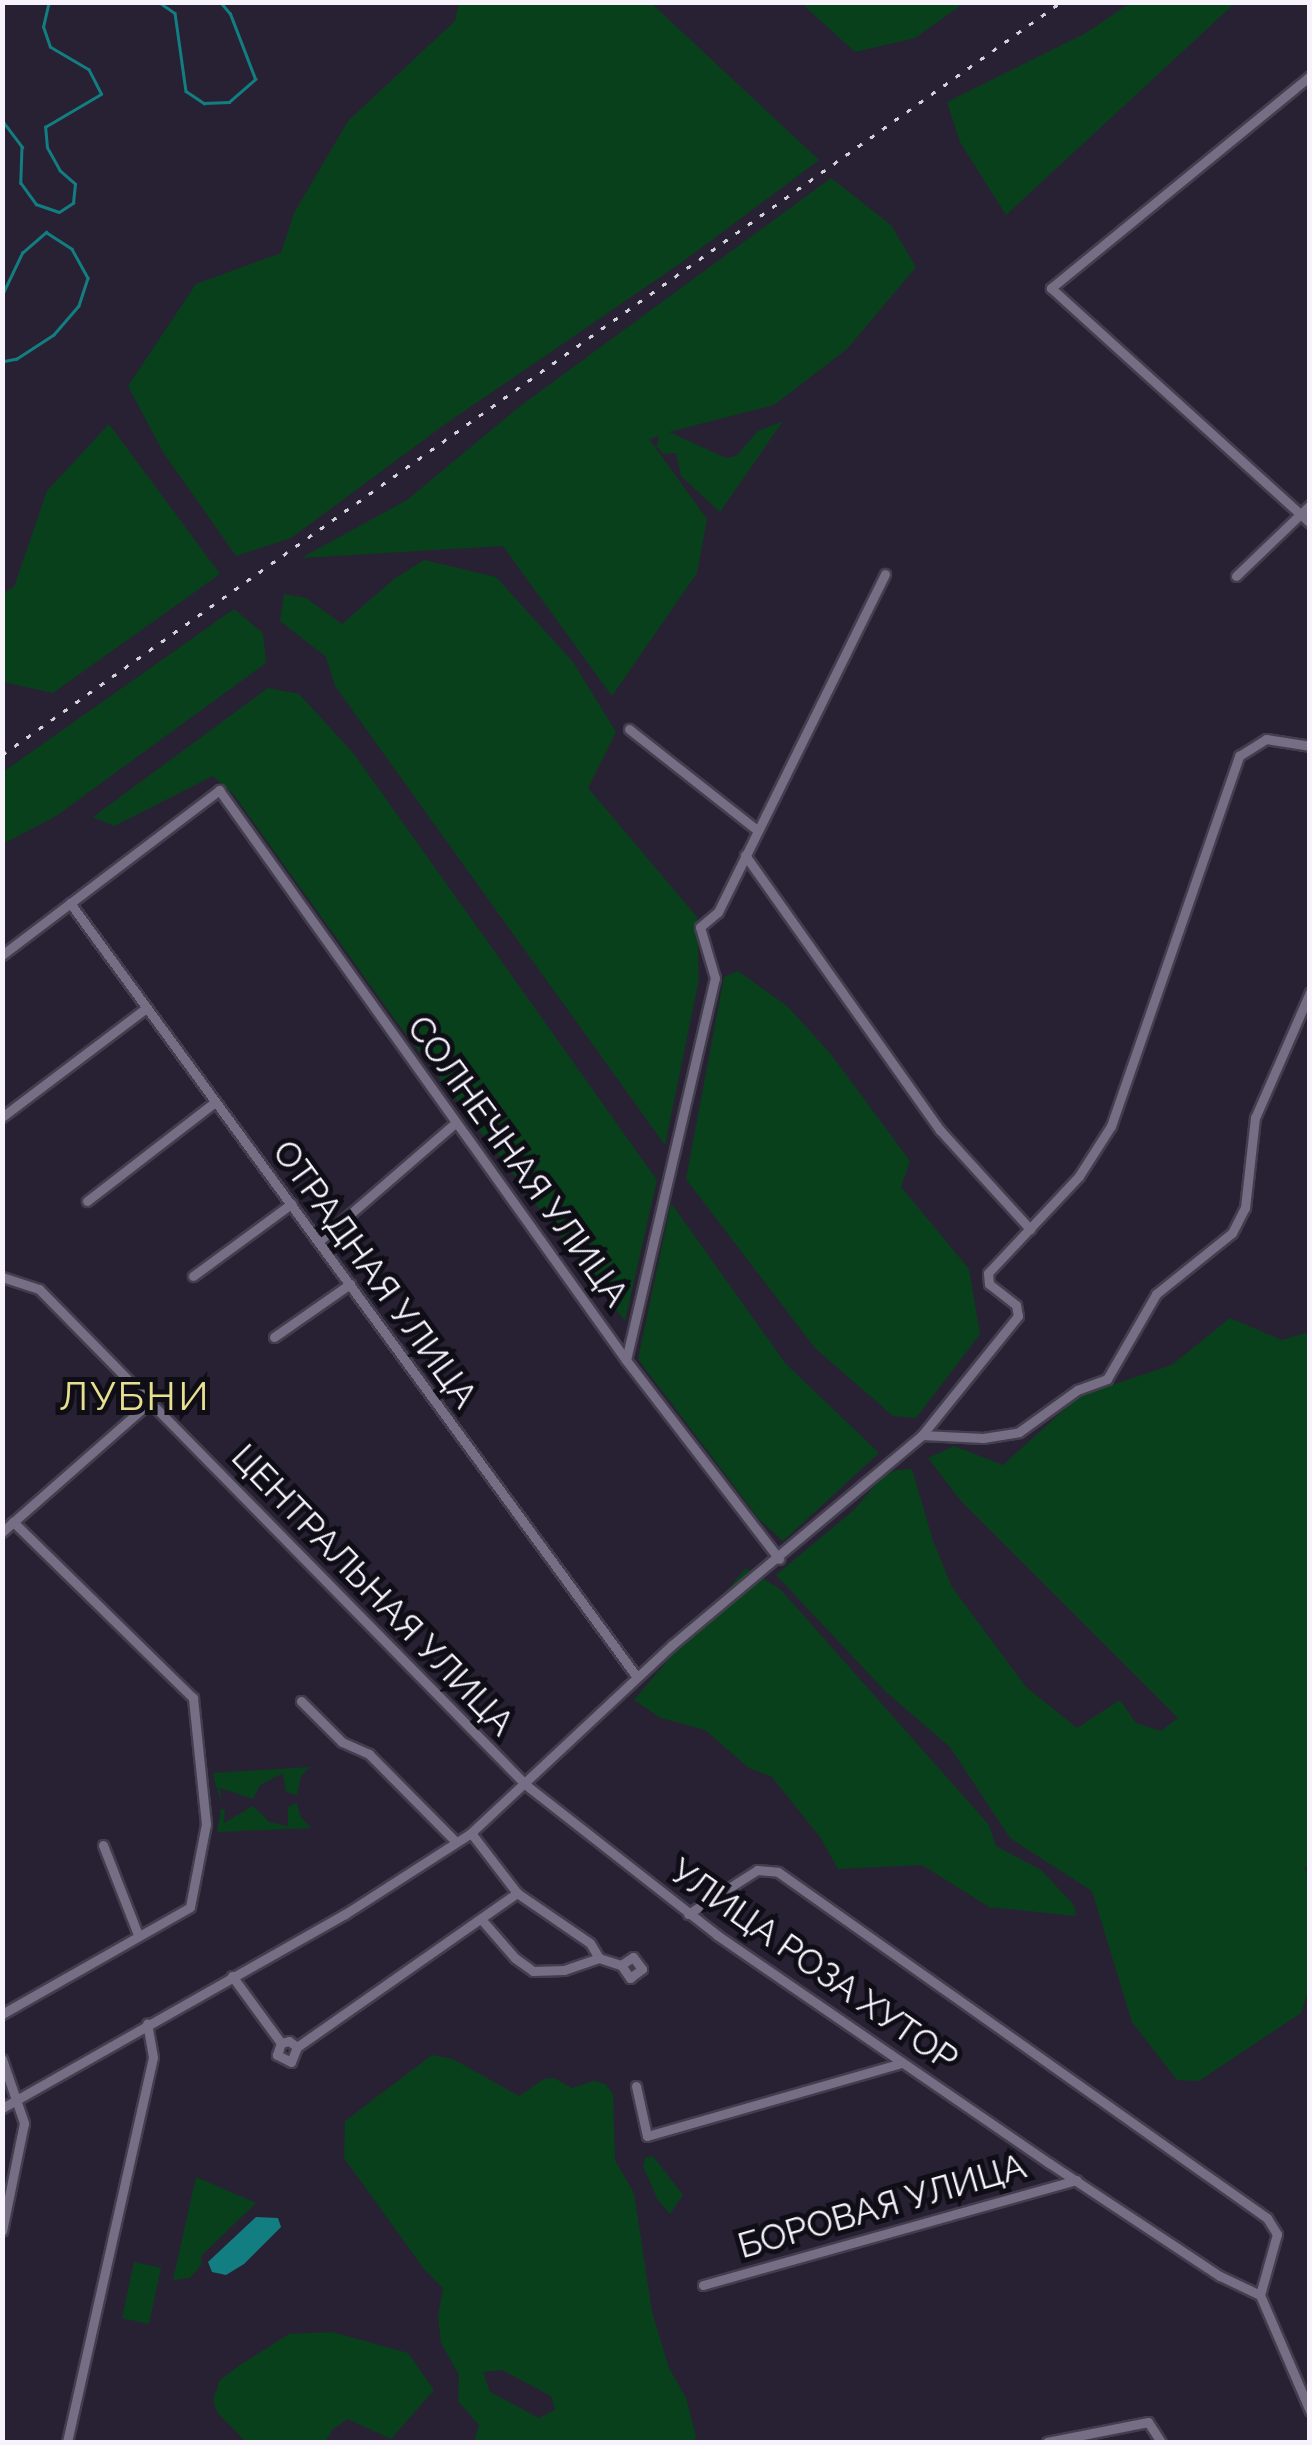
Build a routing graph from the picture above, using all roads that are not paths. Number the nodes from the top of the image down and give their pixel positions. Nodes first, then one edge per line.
1 (1310, 76) edge
2 (1310, 505) edge
3 (1301, 514) junction
4 (1310, 522) edge
5 (885, 574) dead end
6 (1236, 576) dead end
7 (629, 729) dead end
8 (1310, 746) edge
9 (757, 830) junction
10 (745, 855) junction
11 (70, 903) junction
12 (2, 955) edge
13 (1310, 992) edge
14 (145, 1009) junction
15 (214, 1102) junction
16 (2, 1117) edge
17 (455, 1123) junction
18 (86, 1201) dead end
19 (291, 1204) junction
20 (1030, 1230) junction
21 (319, 1242) junction
22 (194, 1276) dead end
23 (2, 1277) edge
24 (350, 1284) junction
25 (274, 1337) dead end
26 (626, 1360) junction
27 (150, 1402) junction
28 (922, 1436) junction
29 (13, 1522) junction
30 (2, 1532) edge
31 (779, 1559) junction
32 (637, 1677) junction
33 (301, 1701) dead end
34 (526, 1785) junction
35 (472, 1833) junction
36 (455, 1841) junction
37 (103, 1844) dead end
38 (517, 1893) junction
39 (688, 1914) junction
40 (482, 1919) junction
41 (138, 1935) junction
42 (599, 1958) junction
43 (621, 1965) dead end
44 (232, 1976) junction
45 (2, 2014) edge
46 (152, 2021) junction
47 (281, 2043) junction
48 (296, 2047) junction
49 (2, 2059) edge
50 (902, 2062) junction
51 (636, 2086) dead end
52 (16, 2100) junction
53 (2, 2108) edge
54 (1077, 2180) junction
55 (2, 2231) edge
56 (703, 2285) dead end
57 (1260, 2295) junction
58 (1310, 2411) edge
59 (67, 2442) edge
60 (1047, 2442) edge
61 (1161, 2442) edge

1 - 3 street
2 - 3 street
3 - 4 street
3 - 6 street
5 - 9 street
7 - 9 street
8 - 20 street
9 - 10 street
10 - 20 street
10 - 26 street
11 - 12 street
11 - 14 street, ОТРАДНАЯ УЛИЦА
11 - 17 street, СОЛНЕЧНАЯ УЛИЦА
13 - 28 street
14 - 15 street, ОТРАДНАЯ УЛИЦА
14 - 16 street
15 - 18 street
15 - 19 street, ОТРАДНАЯ УЛИЦА
17 - 21 street
17 - 26 street, СОЛНЕЧНАЯ УЛИЦА
19 - 21 street, ОТРАДНАЯ УЛИЦА
19 - 22 street
20 - 28 street
21 - 24 street, ОТРАДНАЯ УЛИЦА
23 - 27 street, ЦЕНТРАЛЬНАЯ УЛИЦА
24 - 25 street
24 - 32 street, ОТРАДНАЯ УЛИЦА
26 - 31 street, СОЛНЕЧНАЯ УЛИЦА
27 - 29 street
27 - 34 street, ЦЕНТРАЛЬНАЯ УЛИЦА
28 - 31 street
29 - 30 street
29 - 41 street
31 - 32 street
32 - 34 street
33 - 36 street
34 - 35 street
34 - 39 street, УЛИЦА РОЗА ХУТОР
35 - 36 street
35 - 38 street
36 - 44 street
37 - 41 street
38 - 40 street
38 - 42 street
39 - 50 street, УЛИЦА РОЗА ХУТОР
39 - 57 street
40 - 42 street
40 - 48 street
41 - 45 street
42 - 43 street
44 - 46 street
44 - 47 street
46 - 52 street
46 - 59 street
47 - 48 street
47 - 48 street
49 - 52 street
50 - 51 street
50 - 54 street, УЛИЦА РОЗА ХУТОР
52 - 53 street
52 - 55 street
54 - 56 street, БОРОВАЯ УЛИЦА
54 - 57 street, УЛИЦА РОЗА ХУТОР
57 - 58 street
60 - 61 street

